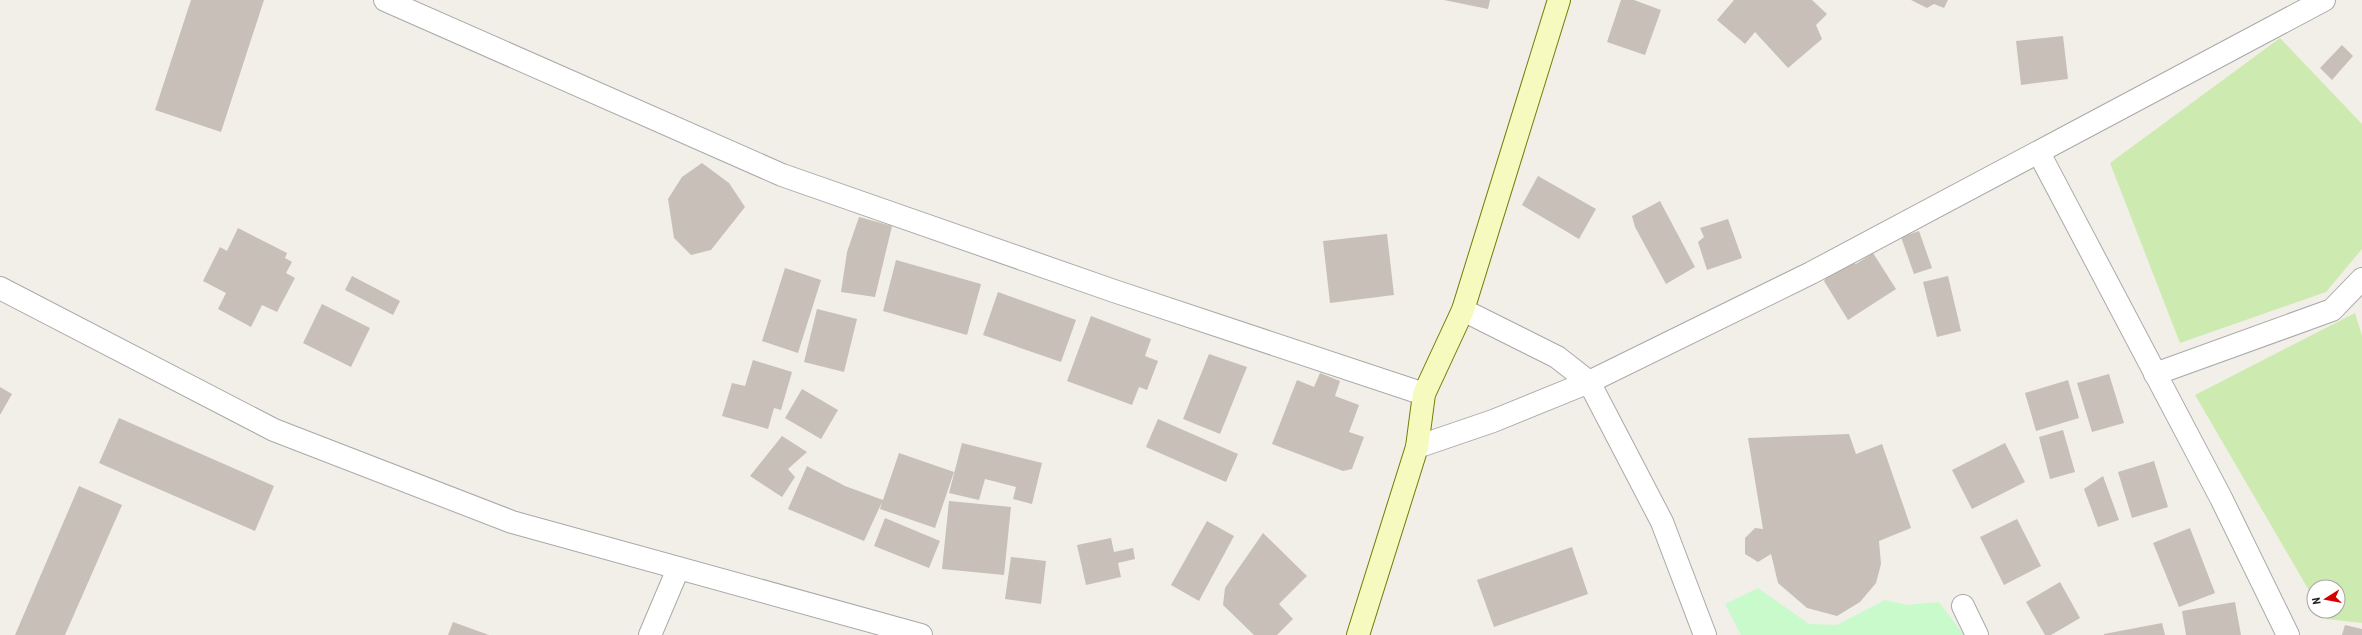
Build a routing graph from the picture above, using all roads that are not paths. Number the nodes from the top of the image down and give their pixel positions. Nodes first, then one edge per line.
1 (385, 0) edge
2 (1559, 0) edge
3 (2324, 0) edge
4 (2039, 154) junction
5 (2362, 279) edge
6 (0, 288) edge
7 (1462, 310) junction
8 (2155, 374) junction
9 (1589, 382) junction
10 (1424, 394) junction
11 (1417, 447) junction
12 (678, 568) junction
13 (1963, 606) dead end
14 (650, 635) edge
15 (921, 635) edge
16 (1358, 635) edge
17 (1705, 635) edge
18 (1977, 635) edge
19 (2288, 635) edge

1 - 10 street
2 - 7 street
3 - 4 street
4 - 8 street
4 - 9 street
5 - 8 street
6 - 12 street
7 - 9 street
7 - 10 street
8 - 19 street
9 - 11 street
9 - 17 street
10 - 11 street
11 - 16 street
12 - 14 street
12 - 15 street
13 - 18 street

